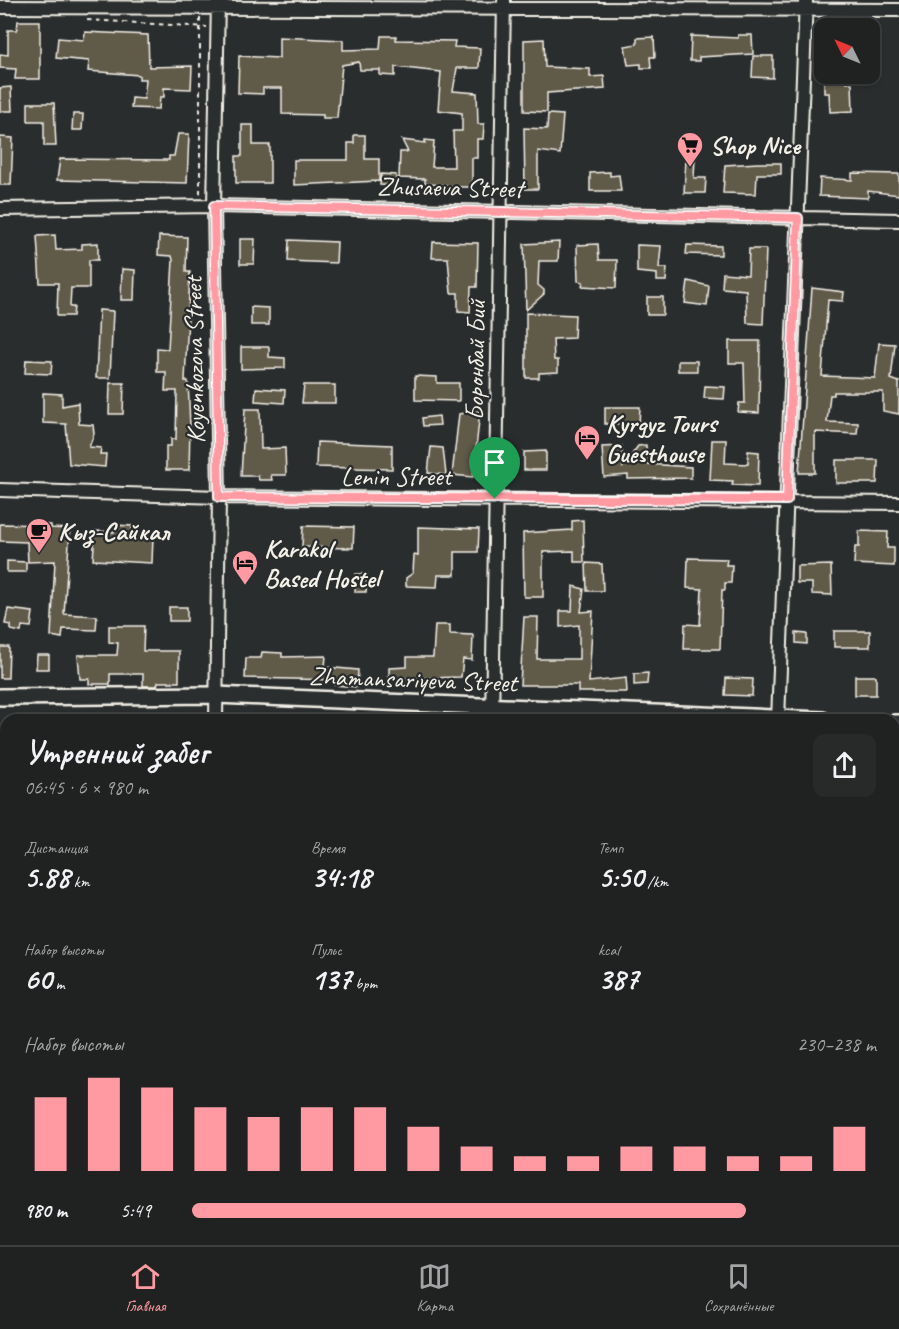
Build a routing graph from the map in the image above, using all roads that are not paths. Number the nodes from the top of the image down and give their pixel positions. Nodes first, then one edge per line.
1 (218, 4) edge
2 (504, 4) edge
3 (806, 5) edge
4 (0, 7) edge
5 (899, 10) edge
6 (214, 206) junction
7 (0, 209) edge
8 (501, 211) junction
9 (798, 218) junction
10 (899, 219) edge
11 (0, 490) edge
12 (219, 497) junction
13 (495, 499) junction
14 (787, 500) junction
15 (899, 502) edge
16 (216, 695) junction
17 (0, 697) edge
18 (492, 713) edge
19 (216, 714) edge
20 (540, 714) edge
21 (778, 714) edge

1 - 2 street
1 - 4 street
1 - 6 street, Koyenkozova Street
2 - 3 street
2 - 8 street, Боронбай Бий
3 - 5 street
3 - 9 street
6 - 7 street, Zhusaeva Street
6 - 8 street, Zhusaeva Street
6 - 12 street, Koyenkozova Street
8 - 9 street, Zhusaeva Street
8 - 13 street, Боронбай Бий
9 - 10 street, Zhusaeva Street
9 - 14 street
11 - 12 street, Lenin Street
12 - 13 street, Lenin Street
12 - 16 street, Koyenkozova Street
13 - 14 street, Lenin Street
13 - 18 street, Боронбай Бий
14 - 15 street, Lenin Street
14 - 21 street
16 - 17 main road, Zhamansariyeva Street
16 - 18 main road, Zhamansariyeva Street
16 - 19 street, Koyenkozova Street
18 - 20 main road, Zhamansariyeva Street

